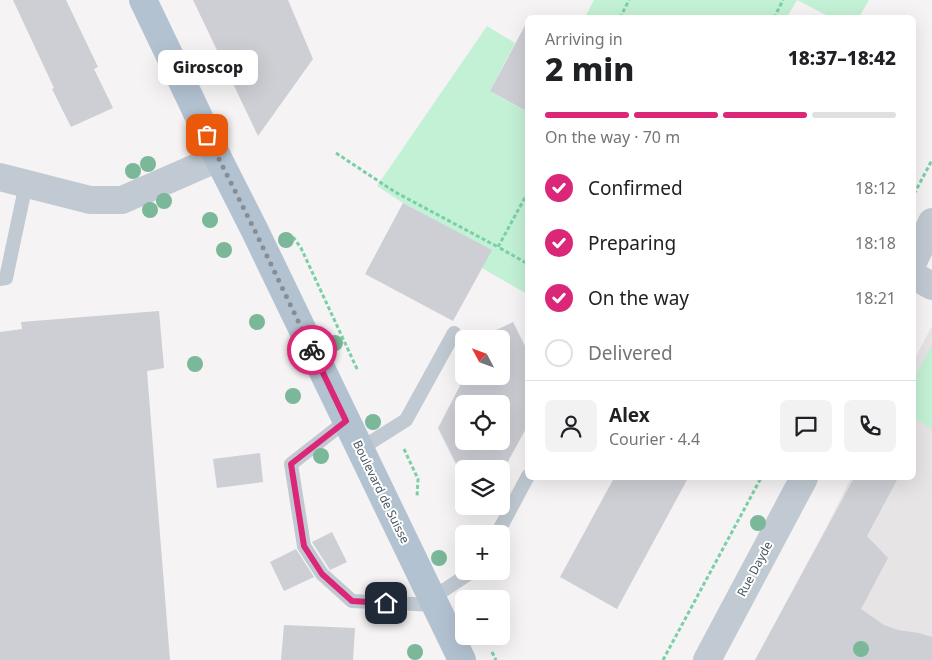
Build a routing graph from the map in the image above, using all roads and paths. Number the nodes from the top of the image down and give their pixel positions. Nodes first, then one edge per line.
1 (143, 0) edge
2 (629, 0) edge
3 (783, 0) edge
4 (622, 15) edge
5 (776, 15) edge
6 (336, 153) dead end
7 (218, 158) junction
8 (932, 160) edge
9 (0, 178) edge
10 (26, 184) junction
11 (916, 190) edge
12 (525, 198) edge
13 (932, 222) edge
14 (498, 247) junction
15 (916, 254) edge
16 (525, 262) edge
17 (916, 277) edge
18 (0, 279) edge
19 (932, 286) edge
20 (454, 333) dead end
21 (346, 421) junction
22 (360, 449) junction
23 (526, 480) edge
24 (760, 480) edge
25 (803, 480) edge
26 (502, 525) edge
27 (462, 580) edge
28 (434, 602) junction
29 (462, 660) edge
30 (663, 660) edge
31 (707, 660) edge

1 - 7 main road, Boulevard de Suisse
2 - 4 path
3 - 5 path
6 - 14 path
7 - 10 street
7 - 21 main road, Boulevard de Suisse
8 - 11 path
9 - 10 street
10 - 18 lane
12 - 14 path
13 - 15 street
14 - 16 path
17 - 19 street
20 - 22 lane
21 - 22 main road, Boulevard de Suisse
21 - 28 lane
22 - 28 main road, Boulevard de Suisse
23 - 26 lane
24 - 30 path
25 - 31 street, Rue Dayde
27 - 28 lane
28 - 29 main road, Boulevard de Suisse

